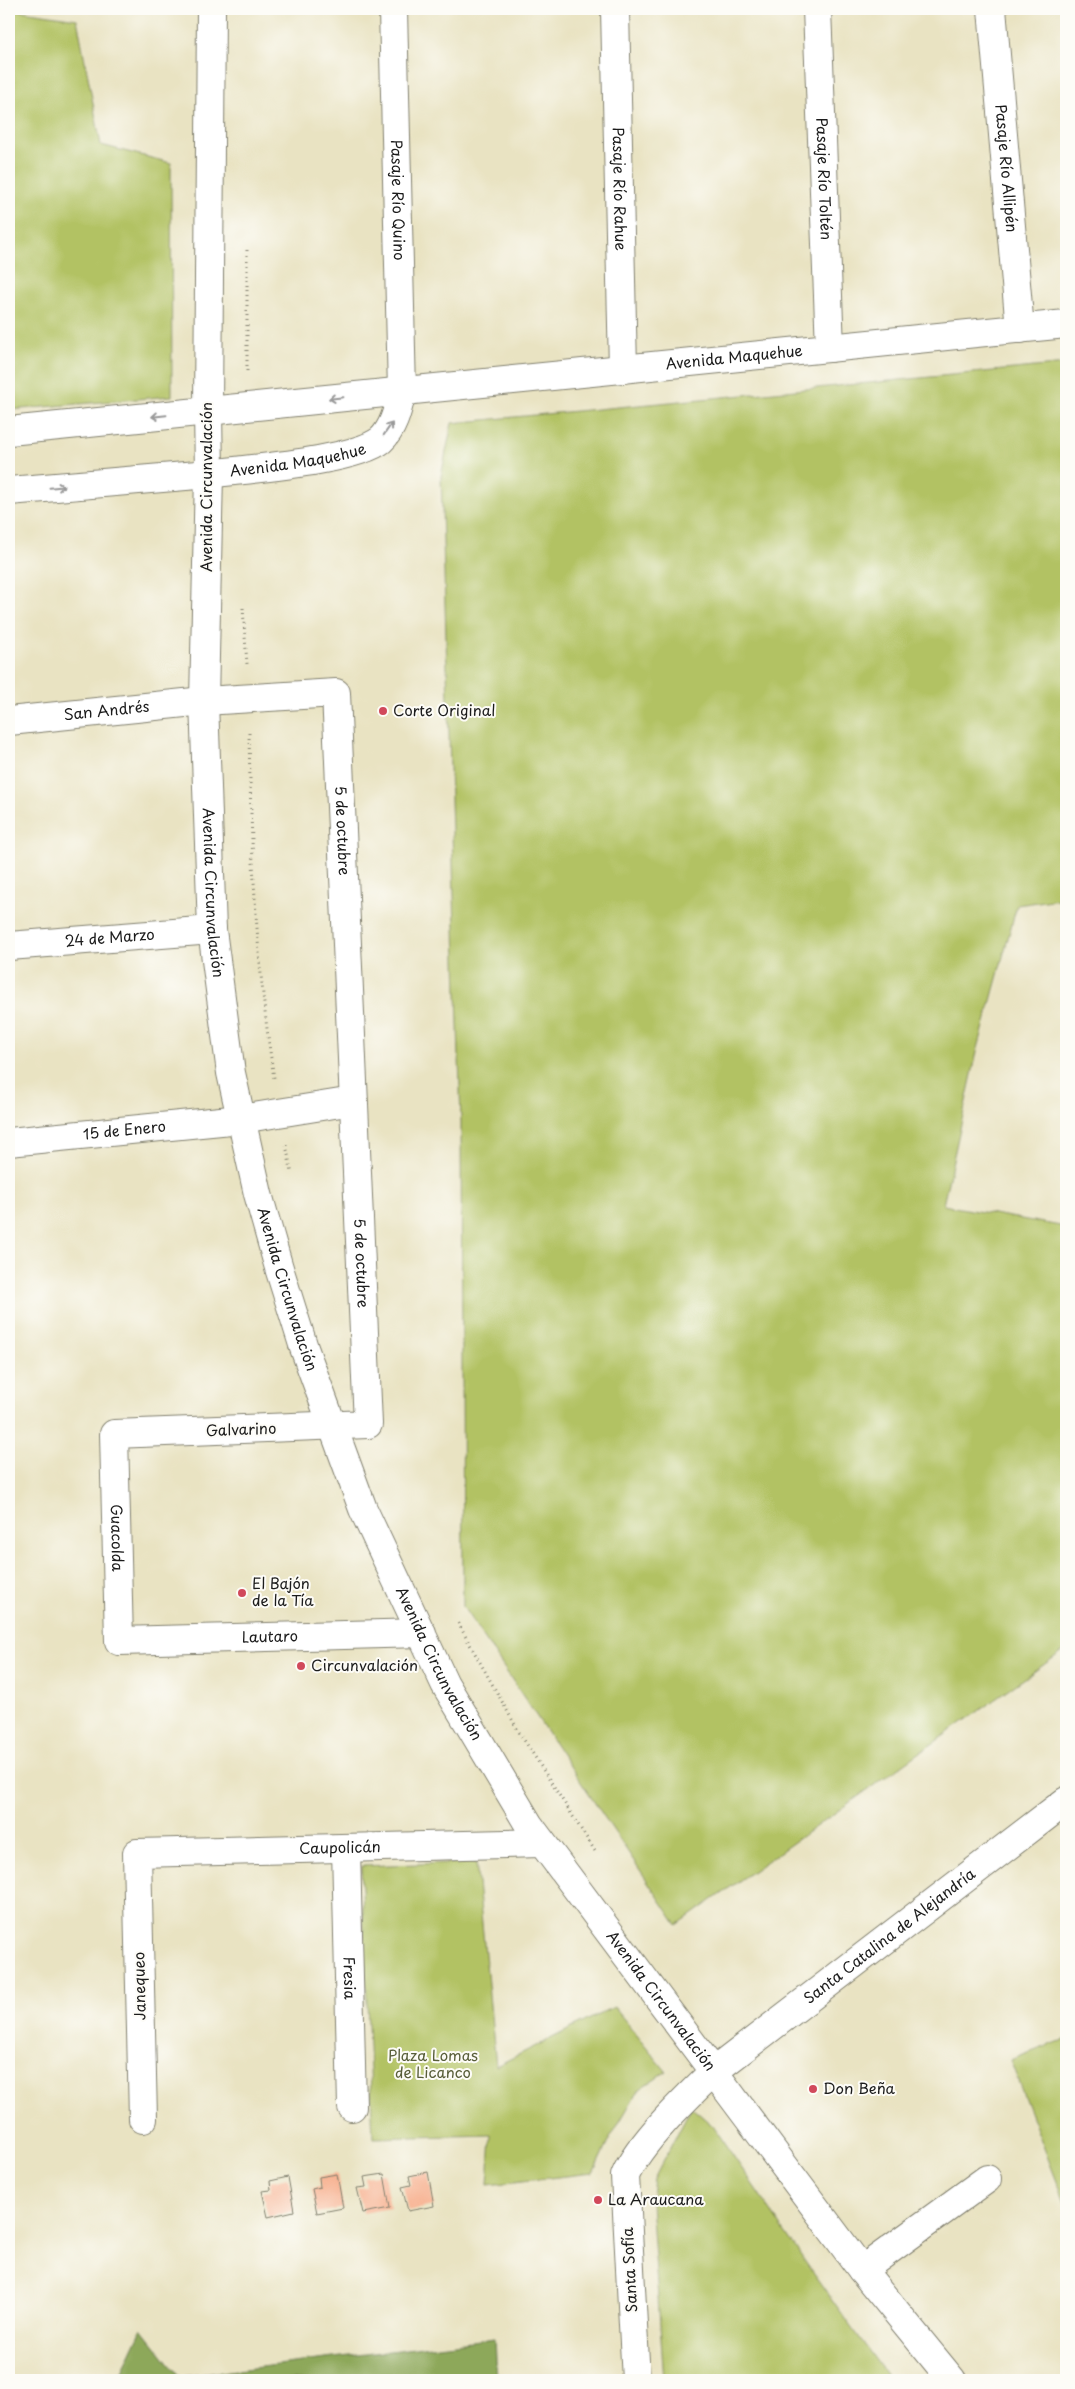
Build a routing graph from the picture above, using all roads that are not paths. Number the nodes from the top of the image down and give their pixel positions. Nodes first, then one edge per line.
1 (211, 9) edge
2 (393, 9) edge
3 (615, 9) edge
4 (817, 9) edge
5 (992, 9) edge
6 (1066, 324) edge
7 (1020, 329) junction
8 (830, 348) junction
9 (623, 369) junction
10 (402, 392) junction
11 (208, 411) junction
12 (9, 431) edge
13 (209, 474) junction
14 (9, 491) edge
15 (204, 701) junction
16 (9, 721) edge
17 (212, 930) junction
18 (9, 946) edge
19 (353, 1101) junction
20 (241, 1119) junction
21 (9, 1142) edge
22 (368, 1424) joint
23 (334, 1426) junction
24 (114, 1434) joint
25 (422, 1633) junction
26 (119, 1641) joint
27 (1064, 1809) edge
28 (542, 1843) junction
29 (346, 1848) junction
30 (137, 1853) joint
31 (713, 2072) junction
32 (352, 2107) dead end
33 (144, 2119) dead end
34 (986, 2178) dead end
35 (862, 2270) junction
36 (636, 2380) edge
37 (952, 2380) edge

1 - 11 street, Avenida Circunvalación
2 - 10 street, Pasaje Río Quino
3 - 9 street, Pasaje Río Rahue
4 - 8 street, Pasaje Río Toltén
5 - 7 street, Pasaje Río Allipén
6 - 7 street, Avenida Maquehue
7 - 8 street, Avenida Maquehue
8 - 9 street, Avenida Maquehue
9 - 10 street, Avenida Maquehue
10 -> 11 street, Avenida Maquehue
13 -> 10 street, Avenida Maquehue
11 -> 12 street, Avenida Maquehue
11 - 13 street, Avenida Circunvalación
14 -> 13 street, Avenida Maquehue
13 - 15 street, Avenida Circunvalación
15 - 16 street, San Andrés
15 - 17 street, Avenida Circunvalación
15 - 19 street, 5 de octubre
17 - 18 street, 24 de Marzo
17 - 20 street, Avenida Circunvalación
19 - 20 street
19 - 22 street, 5 de octubre
20 - 21 street, 15 de Enero
20 - 23 street, Avenida Circunvalación
22 - 23 street, Galvarino
23 - 24 street, Galvarino
23 - 25 street, Avenida Circunvalación
24 - 26 street, Guacolda
25 - 26 street, Lautaro
25 - 28 street, Avenida Circunvalación
27 - 31 street, Santa Catalina de Alejandría
28 - 29 street, Caupolicán
28 - 31 street, Avenida Circunvalación
29 - 30 street, Caupolicán
29 - 32 street, Fresia
30 - 33 street, Janequeo
31 - 35 street, Avenida Circunvalación
31 - 36 street, Santa Sofía
34 - 35 street
35 - 37 street, Avenida Circunvalación

